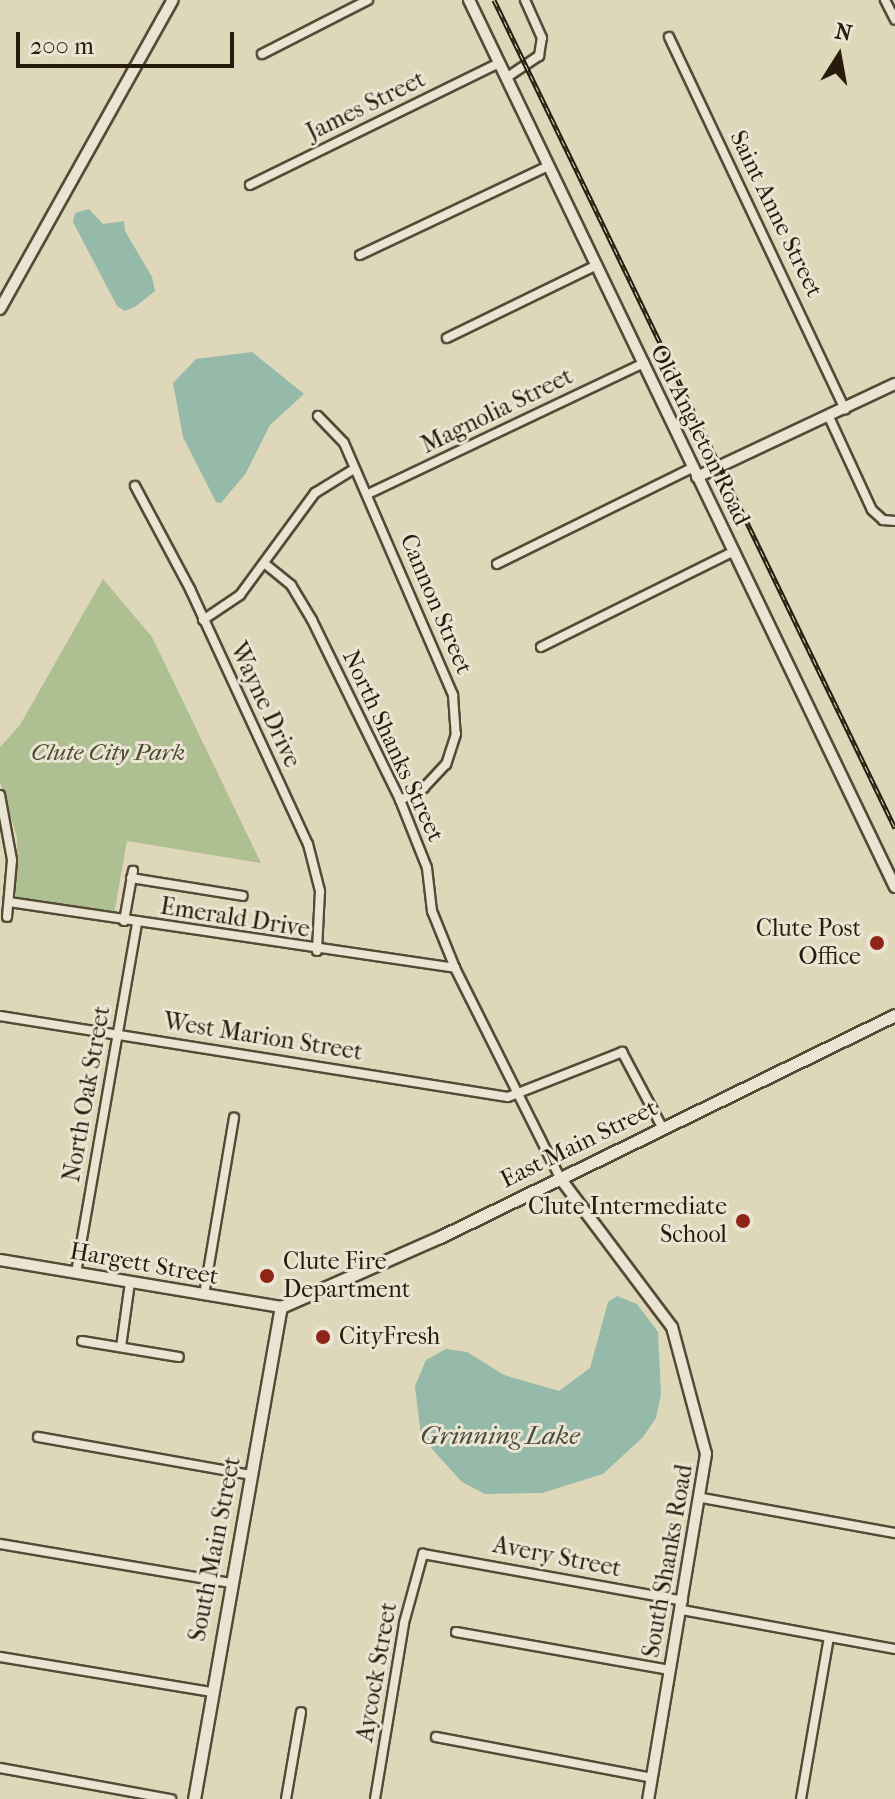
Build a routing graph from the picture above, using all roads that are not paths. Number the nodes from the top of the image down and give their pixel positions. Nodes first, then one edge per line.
1 (173, 0) edge
2 (368, 0) edge
3 (469, 0) edge
4 (525, 0) edge
5 (885, 0) edge
6 (895, 20) edge
7 (669, 37) dead end
8 (262, 54) dead end
9 (499, 63) junction
10 (506, 78) junction
11 (548, 166) junction
12 (250, 185) dead end
13 (360, 255) dead end
14 (597, 265) junction
15 (0, 309) edge
16 (447, 338) dead end
17 (644, 363) junction
18 (895, 384) edge
19 (845, 409) junction
20 (318, 416) dead end
21 (829, 417) junction
22 (354, 469) junction
23 (695, 472) junction
24 (135, 486) dead end
25 (368, 494) junction
26 (895, 521) edge
27 (734, 551) junction
28 (264, 563) junction
29 (497, 564) dead end
30 (203, 620) junction
31 (541, 647) dead end
32 (0, 795) edge
33 (400, 800) junction
34 (895, 887) edge
35 (243, 896) dead end
36 (9, 902) junction
37 (7, 917) dead end
38 (124, 921) junction
39 (137, 923) junction
40 (317, 951) junction
41 (455, 968) junction
42 (895, 1015) edge
43 (0, 1016) edge
44 (119, 1035) junction
45 (519, 1096) junction
46 (234, 1118) dead end
47 (662, 1127) junction
48 (560, 1178) junction
49 (0, 1260) edge
50 (76, 1273) junction
51 (130, 1282) junction
52 (204, 1295) junction
53 (281, 1307) junction
54 (82, 1341) dead end
55 (121, 1347) junction
56 (179, 1357) dead end
57 (38, 1437) dead end
58 (251, 1475) junction
59 (702, 1498) junction
60 (895, 1533) edge
61 (0, 1544) edge
62 (423, 1554) joint
63 (230, 1583) junction
64 (683, 1606) junction
65 (456, 1632) dead end
66 (829, 1637) junction
67 (895, 1649) edge
68 (0, 1657) edge
69 (670, 1670) junction
70 (211, 1692) junction
71 (301, 1712) dead end
72 (436, 1737) dead end
73 (0, 1768) edge
74 (652, 1778) junction
75 (171, 1799) edge
76 (194, 1799) edge
77 (286, 1799) edge
78 (375, 1799) edge
79 (648, 1799) edge
80 (801, 1799) edge

1 - 15 street
2 - 8 street
3 - 9 street, Old Angleton Road
4 - 10 street
5 - 6 street
7 - 19 street, Saint Anne Street
9 - 10 street, Old Angleton Road
9 - 12 street, James Street
10 - 11 street, Old Angleton Road
11 - 13 street
11 - 14 street, Old Angleton Road
14 - 16 street
14 - 17 street, Old Angleton Road
17 - 23 street, Old Angleton Road
17 - 25 street, Magnolia Street
18 - 19 street
19 - 21 street
20 - 22 street, Cannon Street
21 - 23 street
21 - 26 street
22 - 25 street, Cannon Street
22 - 28 street
23 - 27 street, Old Angleton Road
23 - 29 street
24 - 30 street, Wayne Drive
25 - 33 street, Cannon Street
27 - 31 street
27 - 34 street, Old Angleton Road
28 - 30 street
28 - 33 street, North Shanks Street
30 - 40 street, Wayne Drive
32 - 36 street
33 - 41 street, North Shanks Street
35 - 38 street
36 - 37 street
36 - 38 street, Emerald Drive
38 - 39 street, Emerald Drive
39 - 40 street, Emerald Drive
39 - 44 street, North Oak Street
40 - 41 street, Emerald Drive
41 - 45 street, North Shanks Street
42 - 47 main road, East Main Street
43 - 44 street, West Marion Street
44 - 45 street, West Marion Street
44 - 50 street, North Oak Street
45 - 47 street
45 - 48 street, North Shanks Street
46 - 52 street
47 - 48 main road, East Main Street
48 - 53 main road, East Main Street
48 - 59 street, South Shanks Road
49 - 50 street, Hargett Street
50 - 51 street, Hargett Street
51 - 52 street, Hargett Street
51 - 55 street
52 - 53 street, Hargett Street
53 - 58 main road, South Main Street
54 - 55 street
55 - 56 street
57 - 58 street
58 - 63 main road, South Main Street
59 - 60 street
59 - 64 street, South Shanks Road
61 - 63 street
62 - 64 street, Avery Street
62 - 78 street, Aycock Street
63 - 70 main road, South Main Street
64 - 66 street, Avery Street
64 - 69 street, South Shanks Road
65 - 69 street
66 - 67 street, Avery Street
66 - 80 street
68 - 70 street
69 - 74 street, South Shanks Road
70 - 76 main road, South Main Street
71 - 77 street
72 - 74 street
73 - 75 street
74 - 79 street, South Shanks Road

